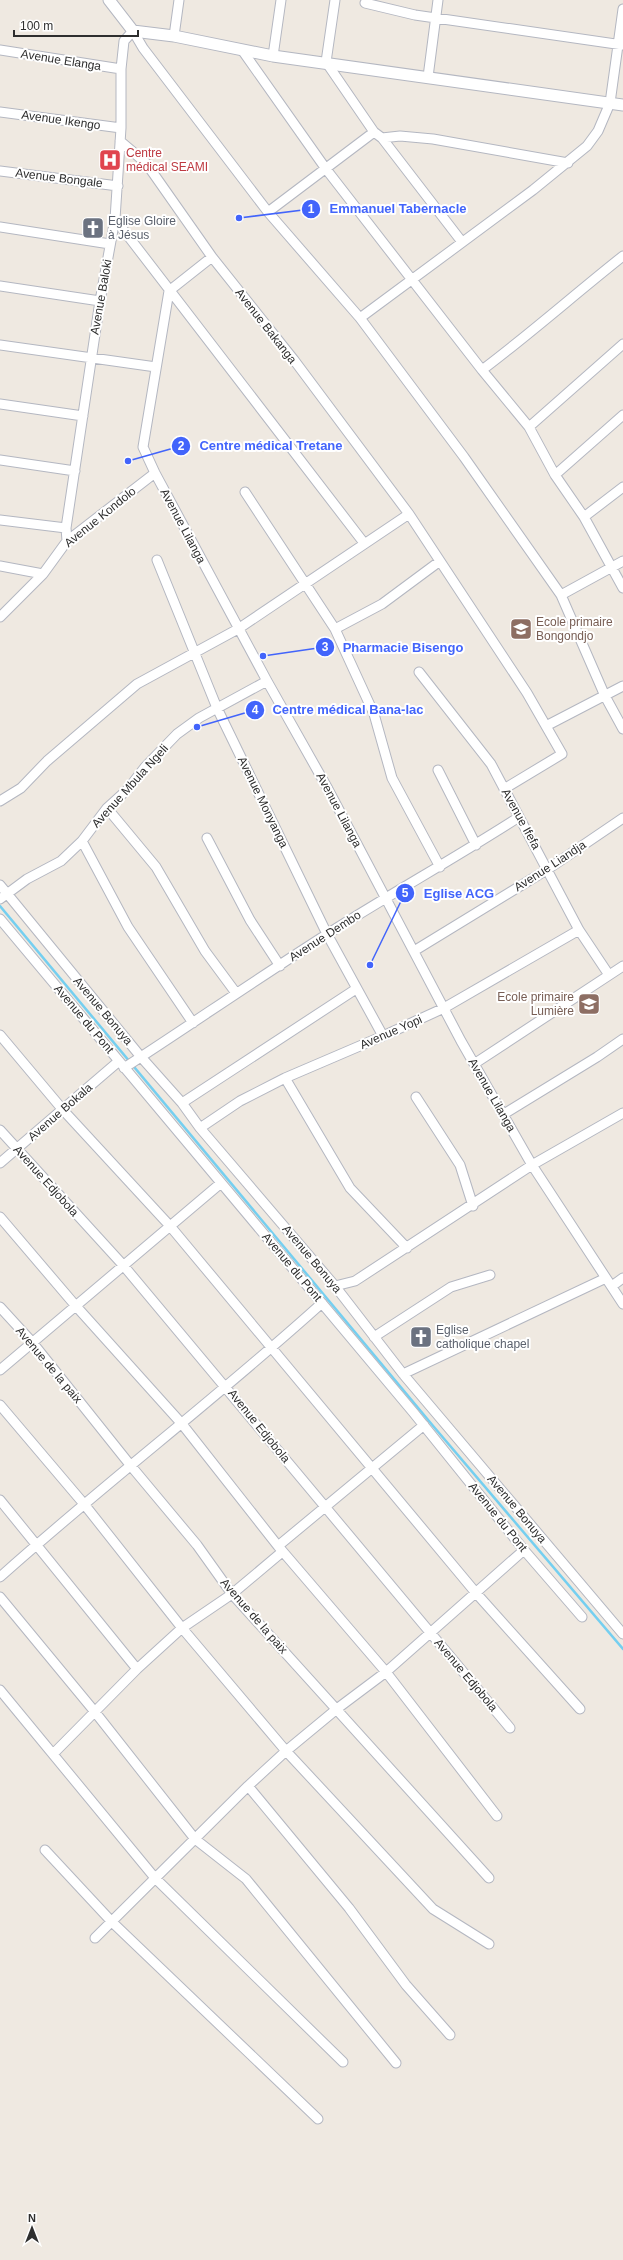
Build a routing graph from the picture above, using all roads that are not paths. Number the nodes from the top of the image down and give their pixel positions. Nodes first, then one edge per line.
1 (109, 0) edge
2 (179, 0) edge
3 (281, 0) edge
4 (335, 0) edge
5 (438, 0) edge
6 (365, 3) dead end
7 (623, 9) edge
8 (436, 17) junction
9 (133, 31) junction
10 (174, 36) junction
11 (621, 45) edge
12 (0, 50) edge
13 (242, 50) junction
14 (273, 56) junction
15 (326, 62) junction
16 (121, 69) junction
17 (428, 77) junction
18 (610, 103) junction
19 (623, 105) edge
20 (0, 112) edge
21 (121, 128) junction
22 (378, 135) junction
23 (120, 141) junction
24 (568, 163) junction
25 (326, 169) junction
26 (0, 171) edge
27 (118, 186) junction
28 (268, 212) junction
29 (115, 219) junction
30 (0, 227) edge
31 (462, 242) junction
32 (110, 244) junction
33 (623, 256) edge
34 (212, 257) junction
35 (412, 279) junction
36 (0, 286) edge
37 (168, 291) junction
38 (100, 301) junction
39 (360, 318) junction
40 (623, 344) edge
41 (0, 345) edge
42 (91, 358) junction
43 (156, 367) junction
44 (482, 370) junction
45 (0, 404) edge
46 (623, 415) edge
47 (83, 416) junction
48 (528, 427) junction
49 (0, 460) edge
50 (75, 471) junction
51 (155, 473) junction
52 (555, 476) junction
53 (623, 487) edge
54 (245, 492) dead end
55 (409, 514) junction
56 (584, 517) junction
57 (0, 520) edge
58 (66, 528) junction
59 (66, 541) junction
60 (364, 544) junction
61 (157, 560) dead end
62 (440, 561) junction
63 (623, 561) edge
64 (0, 566) edge
65 (612, 566) junction
66 (43, 574) junction
67 (306, 582) junction
68 (623, 588) edge
69 (561, 595) junction
70 (2, 613) edge
71 (238, 629) junction
72 (335, 629) junction
73 (194, 652) junction
74 (419, 672) dead end
75 (267, 681) junction
76 (623, 686) edge
77 (605, 696) junction
78 (217, 708) junction
79 (546, 726) junction
80 (623, 729) edge
81 (438, 770) dead end
82 (504, 789) junction
83 (0, 801) edge
84 (107, 808) junction
85 (519, 817) junction
86 (623, 818) edge
87 (207, 838) dead end
88 (82, 842) junction
89 (476, 844) junction
90 (440, 867) junction
91 (548, 869) junction
92 (0, 885) edge
93 (3, 897) edge
94 (386, 897) junction
95 (0, 919) edge
96 (579, 930) junction
97 (327, 934) junction
98 (414, 951) junction
99 (280, 966) junction
100 (623, 966) edge
101 (609, 975) junction
102 (356, 990) junction
103 (236, 993) junction
104 (444, 1008) junction
105 (193, 1023) junction
106 (0, 1035) edge
107 (383, 1036) junction
108 (623, 1039) edge
109 (129, 1062) junction
110 (474, 1064) junction
111 (285, 1078) junction
112 (416, 1097) dead end
113 (182, 1103) junction
114 (63, 1110) junction
115 (623, 1113) edge
116 (504, 1114) junction
117 (200, 1128) junction
118 (0, 1130) edge
119 (17, 1149) junction
120 (0, 1163) edge
121 (532, 1166) junction
122 (221, 1183) junction
123 (473, 1206) junction
124 (0, 1217) edge
125 (170, 1226) junction
126 (407, 1248) junction
127 (123, 1265) junction
128 (490, 1275) dead end
129 (606, 1278) junction
130 (623, 1278) edge
131 (335, 1286) junction
132 (612, 1286) junction
133 (322, 1303) junction
134 (623, 1304) edge
135 (75, 1305) junction
136 (0, 1307) edge
137 (374, 1337) junction
138 (32, 1342) junction
139 (272, 1348) junction
140 (0, 1370) edge
141 (403, 1374) junction
142 (226, 1387) junction
143 (0, 1405) edge
144 (182, 1424) junction
145 (424, 1425) junction
146 (131, 1466) junction
147 (371, 1468) junction
148 (0, 1500) edge
149 (84, 1504) junction
150 (324, 1506) junction
151 (36, 1545) junction
152 (280, 1549) junction
153 (524, 1550) junction
154 (0, 1578) edge
155 (476, 1593) junction
156 (232, 1594) junction
157 (0, 1597) edge
158 (582, 1617) dead end
159 (182, 1628) junction
160 (430, 1632) junction
161 (623, 1634) edge
162 (137, 1669) junction
163 (386, 1672) junction
164 (0, 1690) edge
165 (338, 1708) junction
166 (580, 1709) dead end
167 (95, 1712) junction
168 (510, 1728) dead end
169 (286, 1751) junction
170 (53, 1754) junction
171 (248, 1786) junction
172 (497, 1816) dead end
173 (195, 1839) junction
174 (45, 1850) dead end
175 (155, 1878) junction
176 (489, 1878) dead end
177 (112, 1922) junction
178 (95, 1938) dead end
179 (489, 1944) dead end
180 (450, 2035) dead end
181 (343, 2062) dead end
182 (396, 2063) dead end
183 (318, 2118) dead end

1 - 9 street
2 - 10 street
3 - 14 street
4 - 15 street
5 - 8 street
6 - 8 street
7 - 11 street
8 - 11 street
8 - 17 street
9 - 10 street
9 - 16 street, Avenue Baloki
9 - 28 street
10 - 13 street
11 - 18 street
12 - 16 street, Avenue Elanga
13 - 14 street
13 - 25 street
14 - 15 street
15 - 17 street
15 - 22 street
16 - 21 street, Avenue Baloki
17 - 18 street
18 - 19 street
18 - 24 street
20 - 21 street, Avenue Ikengo
21 - 23 street, Avenue Baloki
22 - 24 street
22 - 25 street
22 - 31 street
23 - 27 street, Avenue Baloki
23 - 34 street, Avenue Bakanga
24 - 31 street
25 - 28 street
25 - 35 street
26 - 27 street, Avenue Bongale
27 - 29 street, Avenue Baloki
28 - 39 street
29 - 32 street, Avenue Baloki
29 - 37 street
30 - 32 street
31 - 35 street
32 - 38 street, Avenue Baloki
33 - 44 street
34 - 37 street
34 - 55 street, Avenue Bakanga
35 - 39 street
35 - 44 street
36 - 38 street
37 - 43 street, Avenue Lilanga
37 - 60 street
38 - 42 street, Avenue Baloki
39 - 69 street
40 - 48 street
41 - 42 street
42 - 43 street
42 - 47 street, Avenue Baloki
43 - 51 street, Avenue Lilanga
44 - 48 street
45 - 47 street
46 - 52 street
47 - 50 street, Avenue Baloki
48 - 52 street
49 - 50 street
50 - 58 street, Avenue Baloki
51 - 59 street, Avenue Kondolo
51 - 71 street, Avenue Lilanga
52 - 56 street
53 - 56 street
54 - 67 street
55 - 60 street
55 - 62 street, Avenue Bakanga
56 - 65 street
57 - 58 street
58 - 59 street, Avenue Baloki
59 - 66 street, Avenue Kondolo
60 - 67 street
61 - 73 street, Avenue Monyanga
62 - 72 street
62 - 79 street, Avenue Bakanga
63 - 65 street
64 - 66 street
65 - 68 street
65 - 69 street
66 - 70 street, Avenue Kondolo
67 - 71 street
67 - 72 street
69 - 77 street
71 - 73 street
71 - 75 street, Avenue Lilanga
72 - 90 street
73 - 78 street, Avenue Monyanga
73 - 83 street
74 - 82 street, Avenue Ifefa
75 - 78 street, Avenue Mbula Ngeli
75 - 94 street, Avenue Lilanga
76 - 77 street
77 - 79 street
77 - 80 street
78 - 84 street, Avenue Mbula Ngeli
78 - 97 street, Avenue Monyanga
79 - 82 street, Avenue Bakanga
81 - 89 street
82 - 85 street, Avenue Ifefa
84 - 88 street, Avenue Mbula Ngeli
84 - 103 street
85 - 89 street, Avenue Dembo
85 - 91 street, Avenue Ifefa
86 - 91 street, Avenue Liandja
87 - 99 street
88 - 93 street, Avenue Mbula Ngeli
88 - 105 street
89 - 90 street, Avenue Dembo
90 - 94 street, Avenue Dembo
91 - 96 street, Avenue Ifefa
91 - 98 street, Avenue Liandja
92 - 93 street, Avenue Bonuya
93 - 109 street, Avenue Bonuya
94 - 97 street, Avenue Dembo
94 - 98 street, Avenue Lilanga
95 - 109 street, Avenue du Pont
96 - 101 street, Avenue Ifefa
96 - 104 street, Avenue Yopi
97 - 99 street, Avenue Dembo
97 - 102 street, Avenue Monyanga
98 - 104 street, Avenue Lilanga
99 - 103 street, Avenue Dembo
100 - 101 street
101 - 110 street
102 - 107 street, Avenue Monyanga
102 - 113 street
103 - 105 street, Avenue Dembo
104 - 107 street, Avenue Yopi
104 - 110 street, Avenue Lilanga
105 - 109 street, Avenue Dembo
106 - 114 street
107 - 111 street, Avenue Yopi
108 - 116 street
109 - 113 street, Avenue Bonuya
109 - 114 street, Avenue Bokala
109 - 122 street, Avenue du Pont
110 - 116 street, Avenue Lilanga
111 - 117 street, Avenue Yopi
111 - 126 street
112 - 123 street
113 - 117 street, Avenue Bonuya
114 - 119 street, Avenue Bokala
114 - 125 street
115 - 121 street
116 - 121 street, Avenue Lilanga
117 - 131 street, Avenue Bonuya
118 - 119 street, Avenue Edjobola
119 - 120 street, Avenue Bokala
119 - 127 street, Avenue Edjobola
121 - 123 street
121 - 129 street, Avenue Lilanga
122 - 125 street
122 - 133 street, Avenue du Pont
123 - 126 street
124 - 135 street
125 - 127 street
125 - 139 street
126 - 131 street
127 - 135 street
127 - 142 street, Avenue Edjobola
128 - 137 street
129 - 132 street, Avenue Lilanga
129 - 141 street
130 - 132 street
131 - 137 street, Avenue Bonuya
132 - 134 street, Avenue Lilanga
133 - 139 street
133 - 145 street, Avenue du Pont
135 - 138 street
135 - 144 street
136 - 138 street, Avenue de la paix
137 - 141 street, Avenue Bonuya
138 - 140 street
138 - 146 street, Avenue de la paix
139 - 142 street
139 - 147 street
141 - 161 street, Avenue Bonuya
142 - 144 street
142 - 150 street, Avenue Edjobola
143 - 149 street
144 - 146 street
144 - 152 street
145 - 147 street
145 - 153 street, Avenue du Pont
146 - 149 street
146 - 156 street, Avenue de la paix
147 - 150 street
147 - 155 street
148 - 151 street
149 - 151 street
149 - 159 street
150 - 152 street
150 - 160 street, Avenue Edjobola
151 - 154 street
151 - 162 street
152 - 156 street
152 - 163 street
153 - 155 street
153 - 158 street, Avenue du Pont
155 - 160 street
155 - 166 street
156 - 159 street
156 - 165 street, Avenue de la paix
157 - 167 street
159 - 162 street
159 - 169 street
160 - 163 street
160 - 168 street, Avenue Edjobola
162 - 167 street
163 - 165 street
163 - 172 street
164 - 170 street
165 - 169 street
165 - 176 street, Avenue de la paix
167 - 170 street
167 - 173 street
169 - 171 street
169 - 179 street
170 - 175 street
171 - 173 street
171 - 180 street
173 - 175 street
173 - 182 street
174 - 177 street
175 - 177 street
175 - 181 street
177 - 178 street
177 - 183 street

